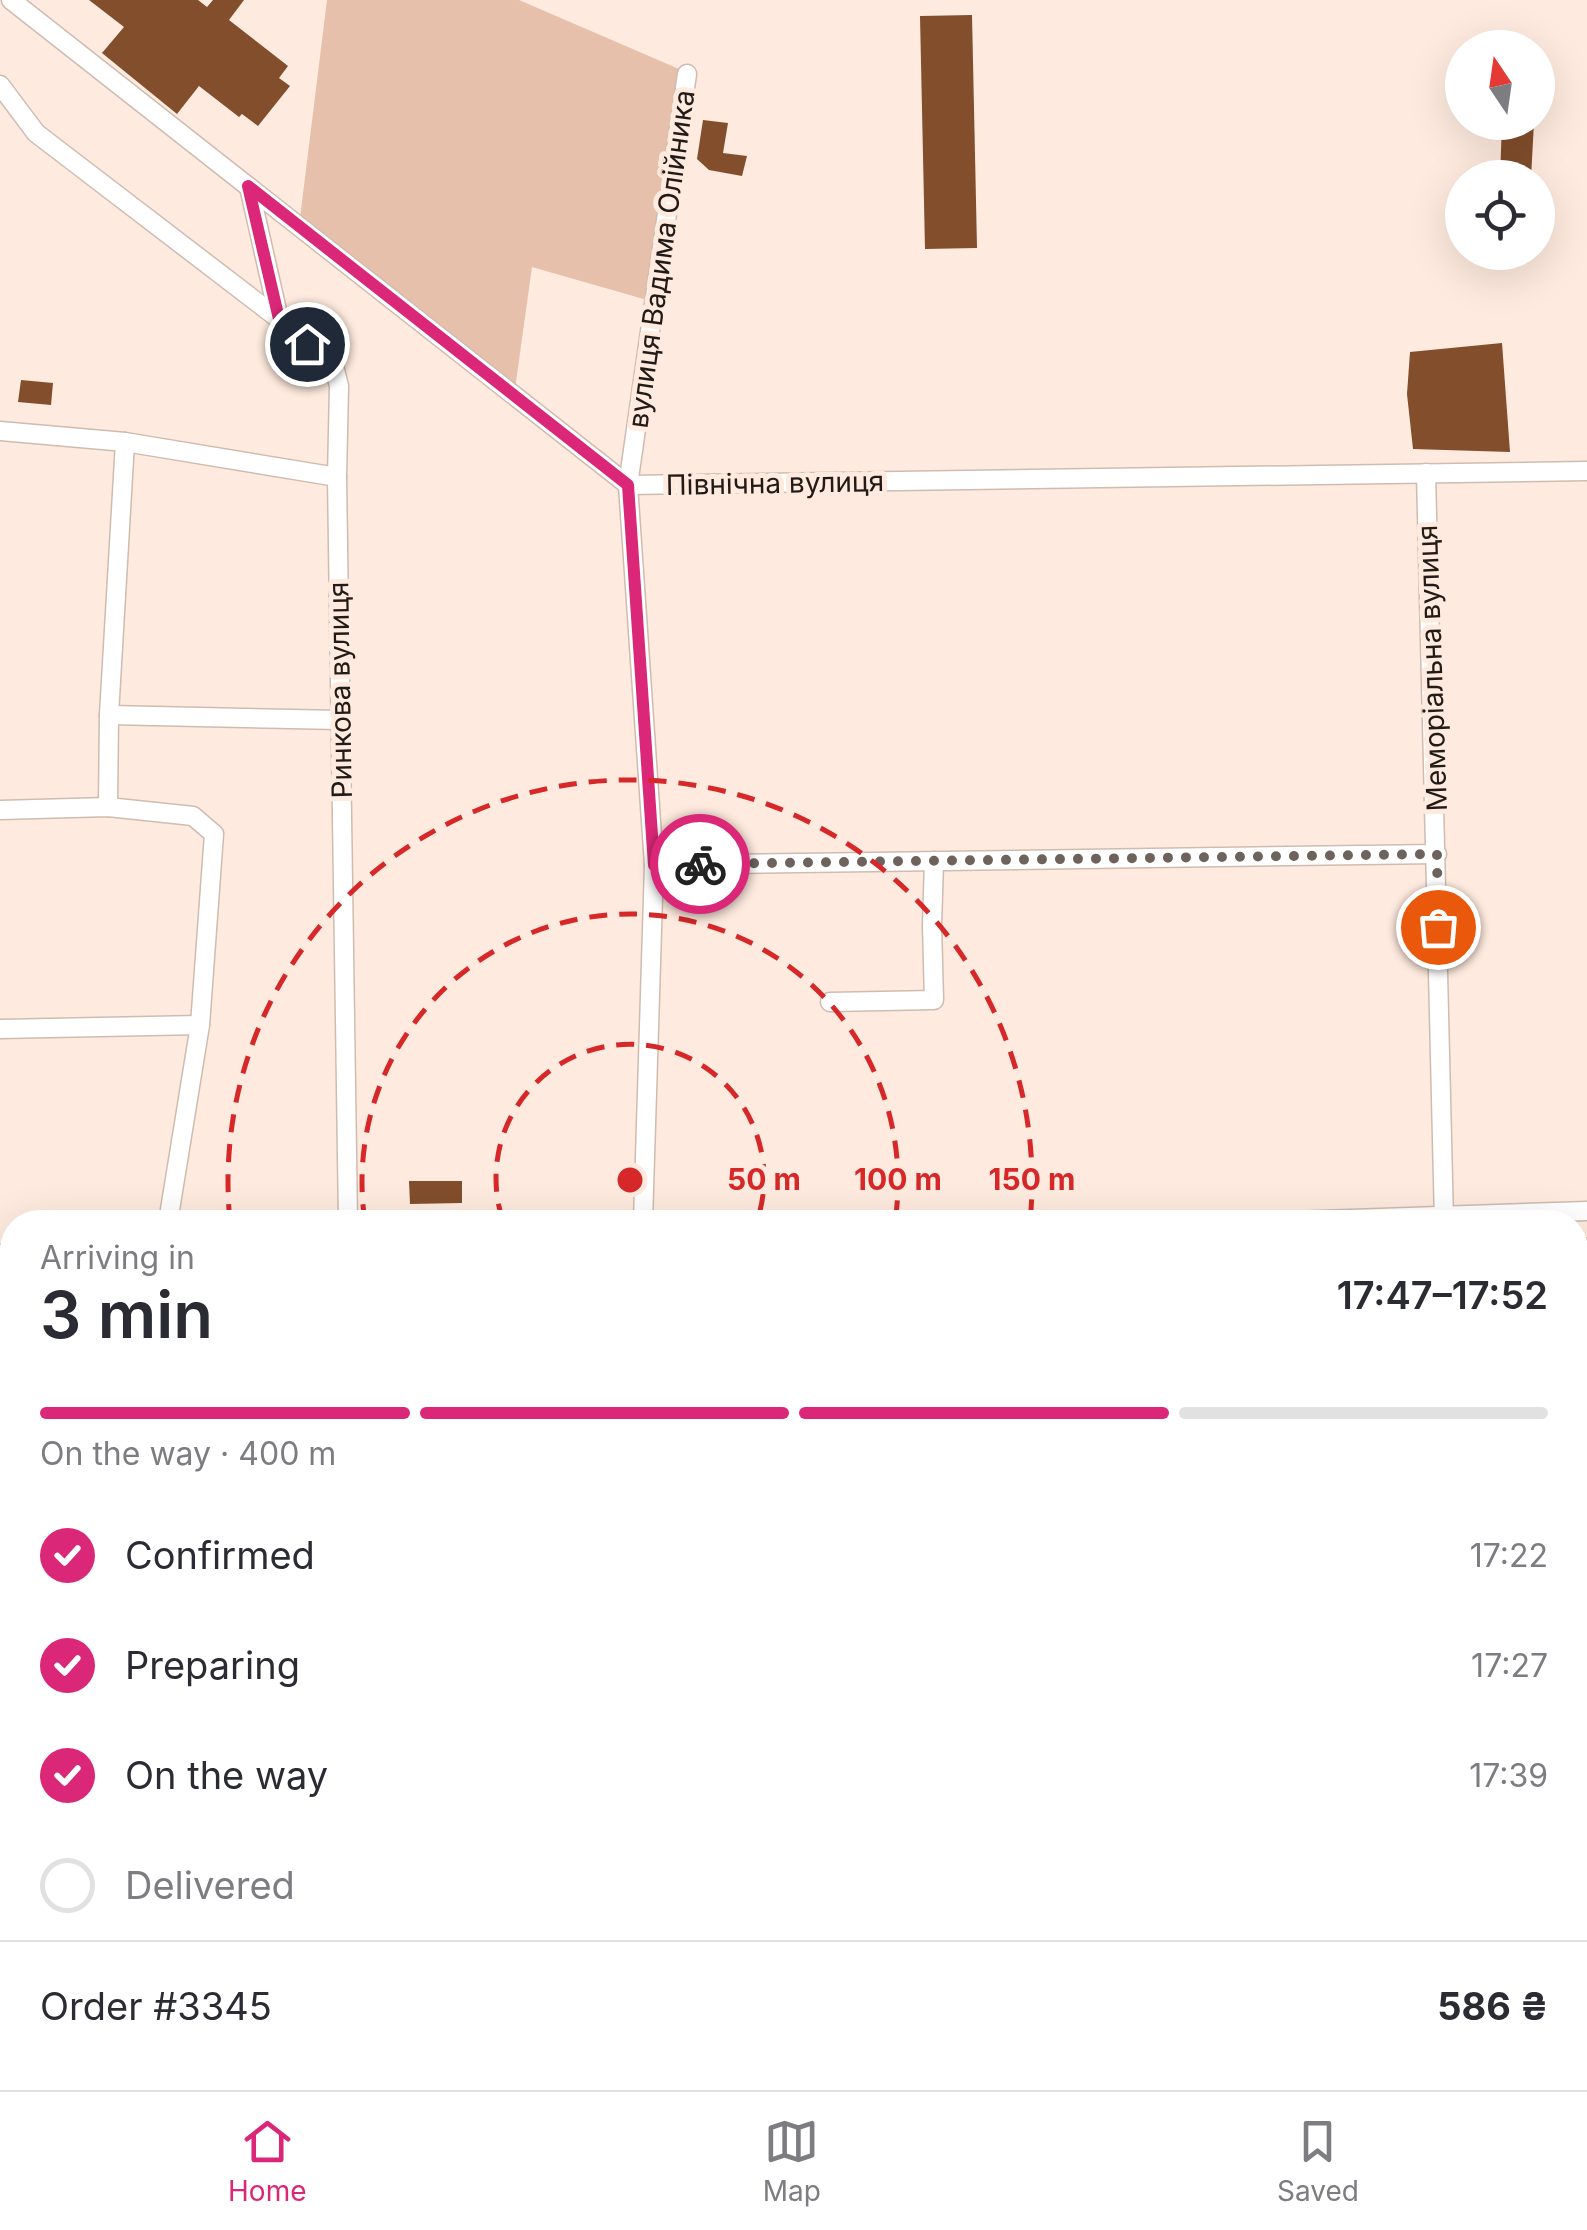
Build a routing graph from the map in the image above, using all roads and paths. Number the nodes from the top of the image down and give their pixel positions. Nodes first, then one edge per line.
1 (11, 0) edge
2 (688, 74) dead end
3 (0, 85) edge
4 (248, 186) junction
5 (279, 319) junction
6 (0, 431) edge
7 (125, 442) junction
8 (1587, 471) edge
9 (1426, 474) junction
10 (336, 477) junction
11 (628, 485) junction
12 (109, 714) junction
13 (340, 720) junction
14 (108, 807) junction
15 (0, 810) edge
16 (1437, 854) junction
17 (934, 861) junction
18 (654, 865) junction
19 (830, 1002) dead end
20 (200, 1025) junction
21 (0, 1029) edge
22 (170, 1210) edge
23 (348, 1210) edge
24 (643, 1210) edge
25 (1444, 1210) edge

1 - 4 street, Північна вулиця
2 - 11 street, вулиця Вадима Олійника
3 - 5 street, Ринкова вулиця
4 - 5 street
4 - 11 street, Північна вулиця
5 - 10 street, Ринкова вулиця
6 - 7 street
7 - 10 street
7 - 12 street
8 - 9 street, Північна вулиця
9 - 11 street, Північна вулиця
9 - 16 street, Меморіальна вулиця
10 - 13 street, Ринкова вулиця
11 - 18 street, вулиця Вадима Олійника
12 - 13 street
12 - 14 street
13 - 23 street, Ринкова вулиця
14 - 15 street
14 - 20 street
16 - 17 street
16 - 25 street, Меморіальна вулиця
17 - 18 street
17 - 19 street
18 - 24 street, вулиця Вадима Олійника
20 - 21 street
20 - 22 street

